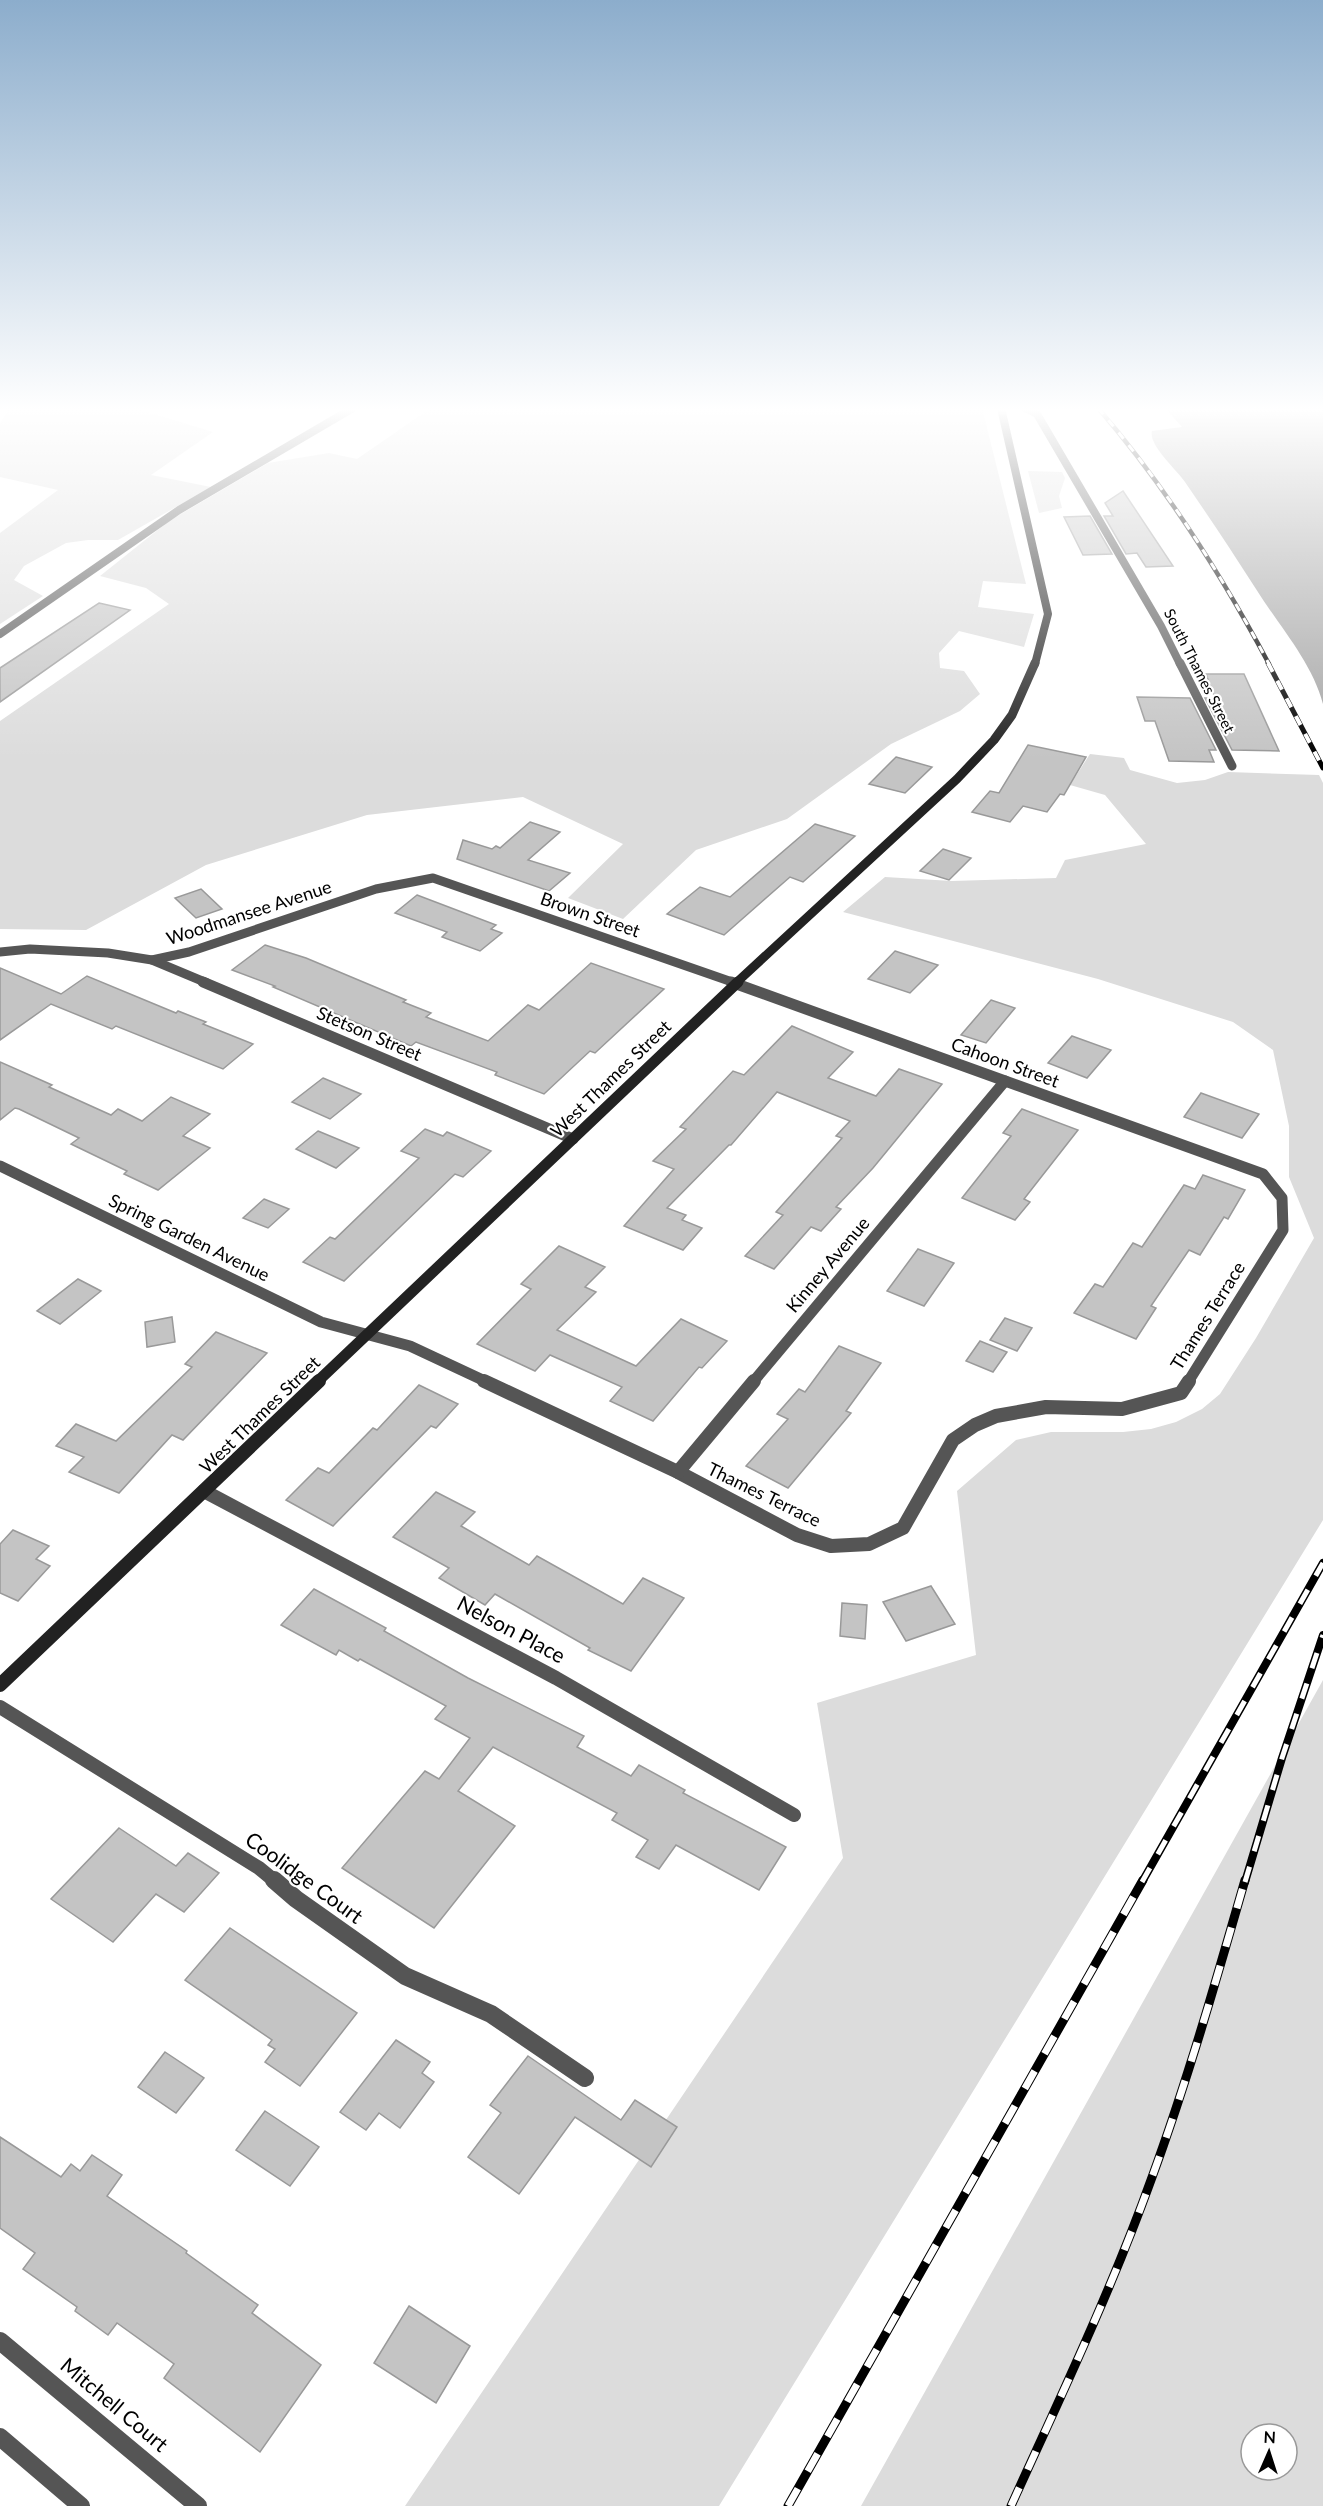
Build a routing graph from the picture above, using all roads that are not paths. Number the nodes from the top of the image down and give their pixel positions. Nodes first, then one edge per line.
1 (157, 525) edge
2 (1028, 525) edge
3 (1103, 525) edge
4 (0, 634) edge
5 (1232, 766) dead end
6 (433, 878) joint
7 (0, 952) edge
8 (152, 960) junction
9 (736, 984) junction
10 (1005, 1081) junction
11 (573, 1138) junction
12 (0, 1166) edge
13 (1263, 1174) joint
14 (366, 1336) junction
15 (678, 1472) junction
16 (204, 1491) junction
17 (0, 1685) edge
18 (0, 1707) edge
19 (794, 1815) dead end
20 (585, 2078) dead end
21 (0, 2341) edge
22 (0, 2438) edge
23 (81, 2506) edge
24 (198, 2506) edge

1 - 4 street
2 - 9 main road, West Thames Street
3 - 5 street, South Thames Street
6 - 8 street, Woodmansee Avenue
6 - 9 street, Brown Street
7 - 8 street, Woodmansee Avenue
8 - 11 street, Stetson Street
9 - 10 street, Cahoon Street
9 - 11 main road, West Thames Street
10 - 13 street, Cahoon Street
10 - 15 street, Kinney Avenue
11 - 14 main road, West Thames Street
12 - 14 street, Spring Garden Avenue
13 - 15 street, Thames Terrace
14 - 15 street, Thames Terrace
14 - 16 main road, West Thames Street
16 - 17 main road, West Thames Street
16 - 19 street, Nelson Place
18 - 20 street, Coolidge Court
21 - 24 street, Mitchell Court
22 - 23 street

